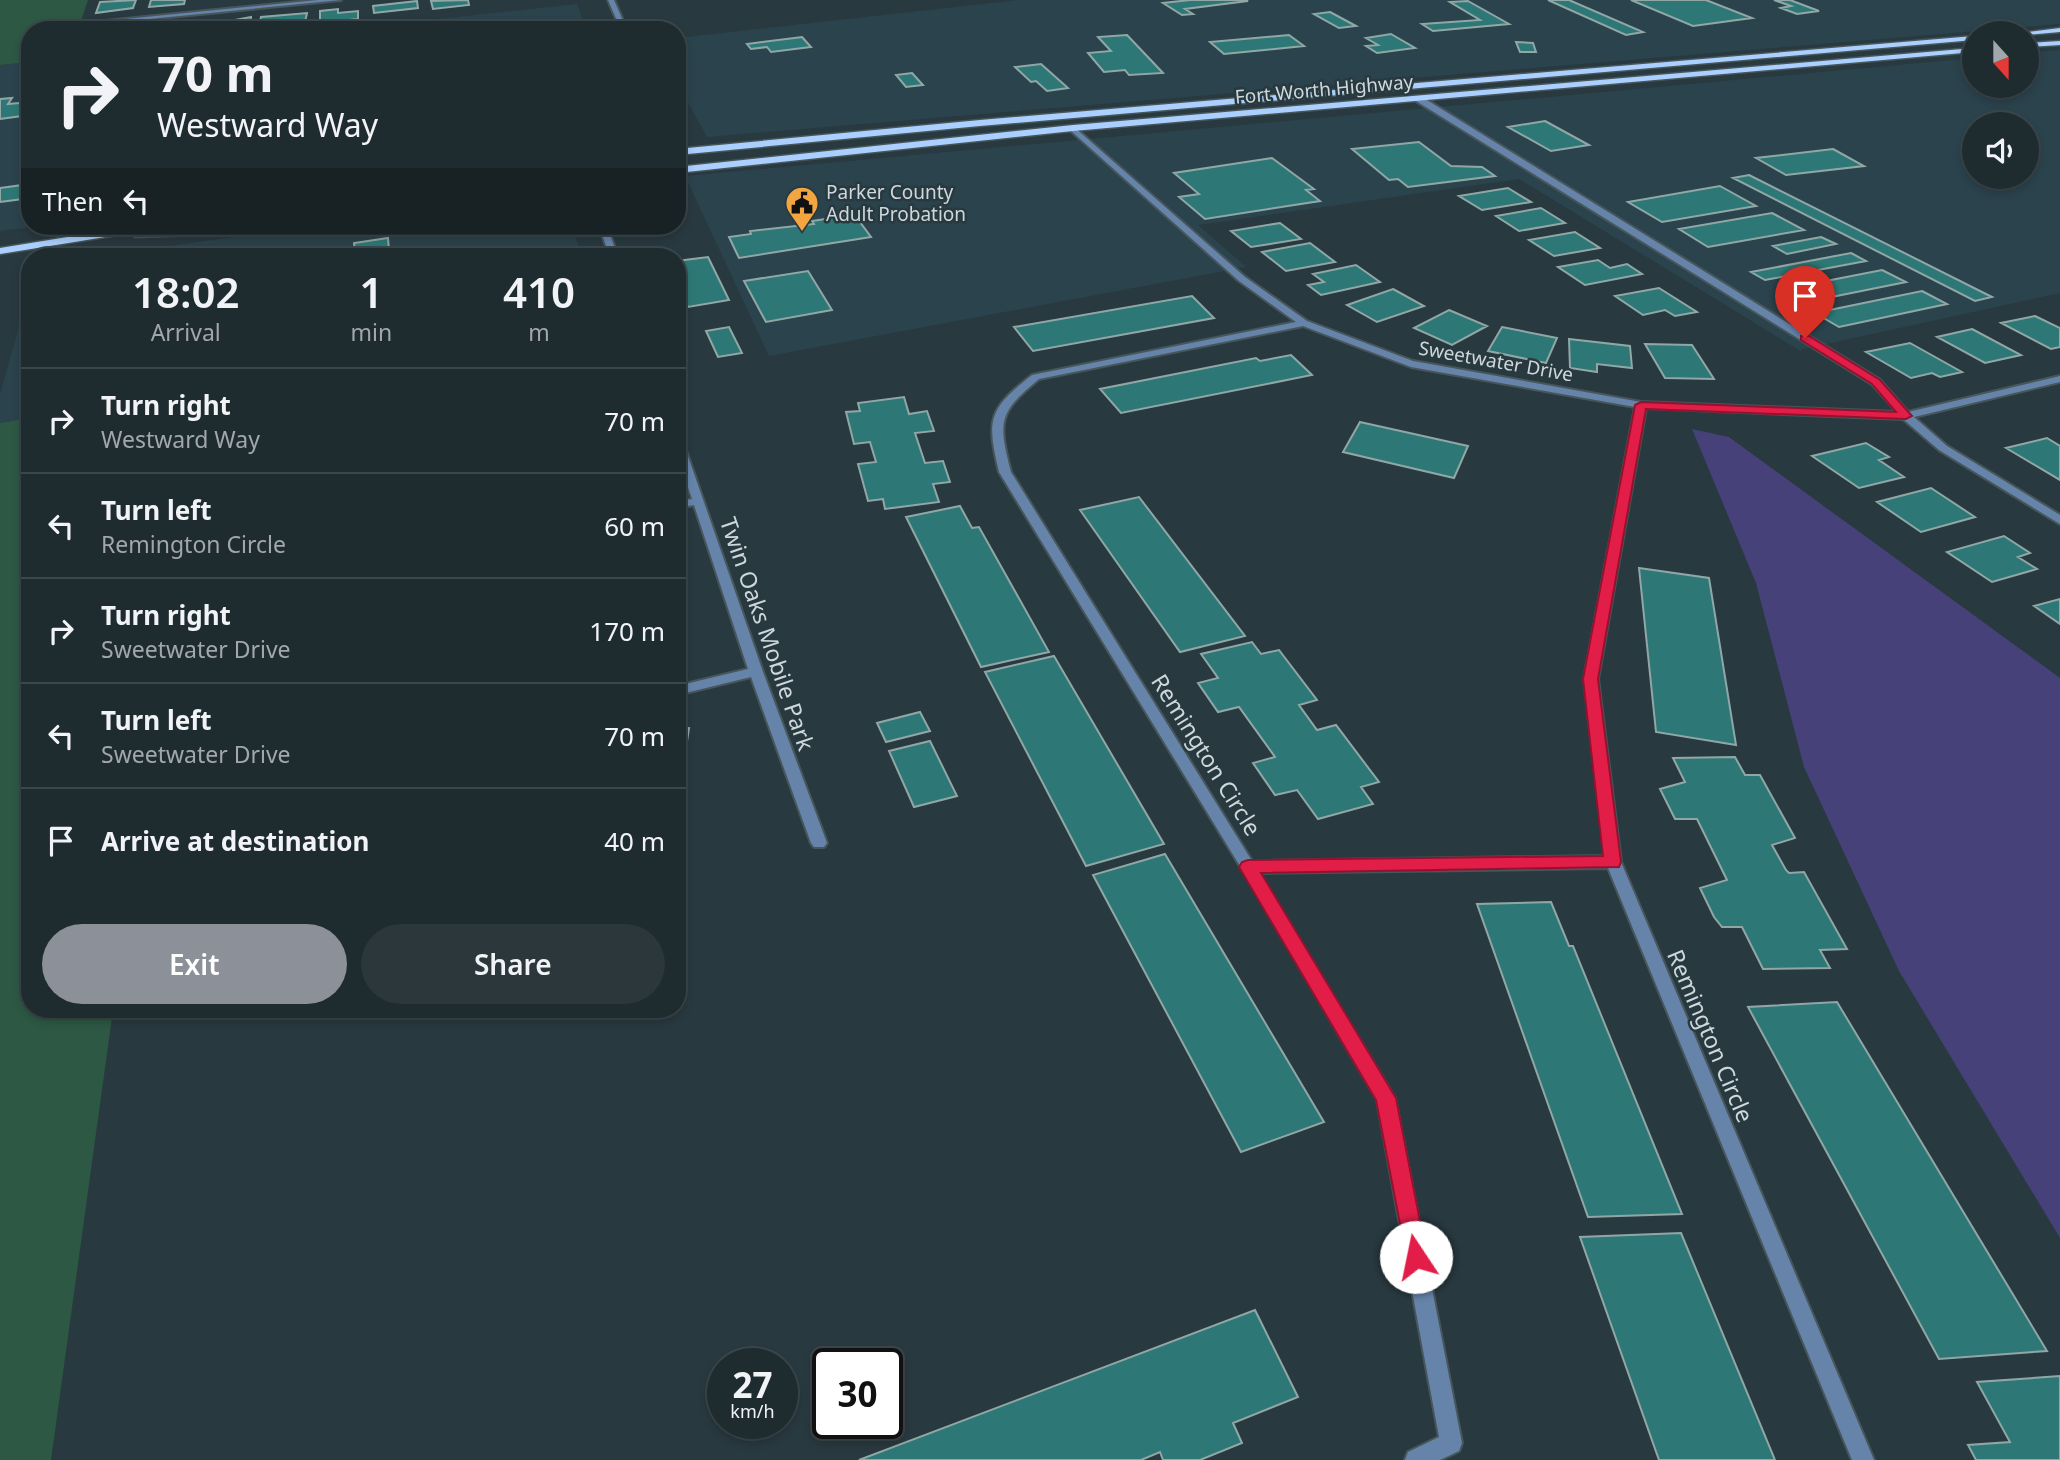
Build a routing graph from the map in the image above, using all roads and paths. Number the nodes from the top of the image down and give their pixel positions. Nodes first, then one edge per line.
1 (338, 0) edge
2 (611, 0) edge
3 (109, 21) edge
4 (620, 21) edge
5 (2060, 30) edge
6 (2039, 32) edge
7 (1962, 39) edge
8 (2060, 43) edge
9 (2039, 44) edge
10 (1962, 51) edge
11 (1722, 59) junction
12 (1743, 71) junction
13 (1536, 75) junction
14 (1555, 86) junction
15 (1419, 99) junction
16 (1234, 101) junction
17 (1032, 118) junction
18 (1073, 128) junction
19 (686, 151) edge
20 (842, 152) junction
21 (686, 169) edge
22 (108, 235) edge
23 (126, 235) edge
24 (103, 236) junction
25 (0, 251) edge
26 (1304, 323) junction
27 (2060, 379) edge
28 (1641, 405) junction
29 (1906, 416) junction
30 (686, 466) edge
31 (698, 501) junction
32 (686, 504) edge
33 (2060, 520) edge
34 (757, 673) junction
35 (686, 689) edge
36 (819, 843) dead end
37 (1612, 862) junction
38 (1248, 867) junction
39 (1416, 1460) edge
40 (1863, 1460) edge

1 - 3 street
2 - 4 street
5 - 6 main road
7 - 11 main road, Fort Worth Highway
8 - 9 main road
10 - 12 main road, Fort Worth Highway
11 - 12 main road
11 - 13 main road, Fort Worth Highway
12 - 14 main road, Fort Worth Highway
13 - 14 main road
13 - 16 main road, Fort Worth Highway
14 - 15 main road, Fort Worth Highway
15 - 18 main road, Fort Worth Highway
15 - 29 street
16 - 17 main road, Fort Worth Highway
16 - 18 main road
17 - 19 main road, Fort Worth Highway
17 - 20 main road
18 - 20 main road, Fort Worth Highway
18 - 26 street, Sweetwater Drive
20 - 21 main road, Fort Worth Highway
22 - 24 main road
23 - 24 main road
24 - 25 main road
26 - 28 street, Sweetwater Drive
26 - 38 street, Remington Circle
27 - 29 street, Sweetwater Drive
28 - 29 street, Sweetwater Drive
28 - 37 street, Remington Circle
29 - 33 street
30 - 31 street, Twin Oaks Mobile Park
31 - 32 street
31 - 34 street, Twin Oaks Mobile Park
34 - 35 street
34 - 36 street, Twin Oaks Mobile Park
37 - 38 street
37 - 40 street, Remington Circle
38 - 39 street, Remington Circle

